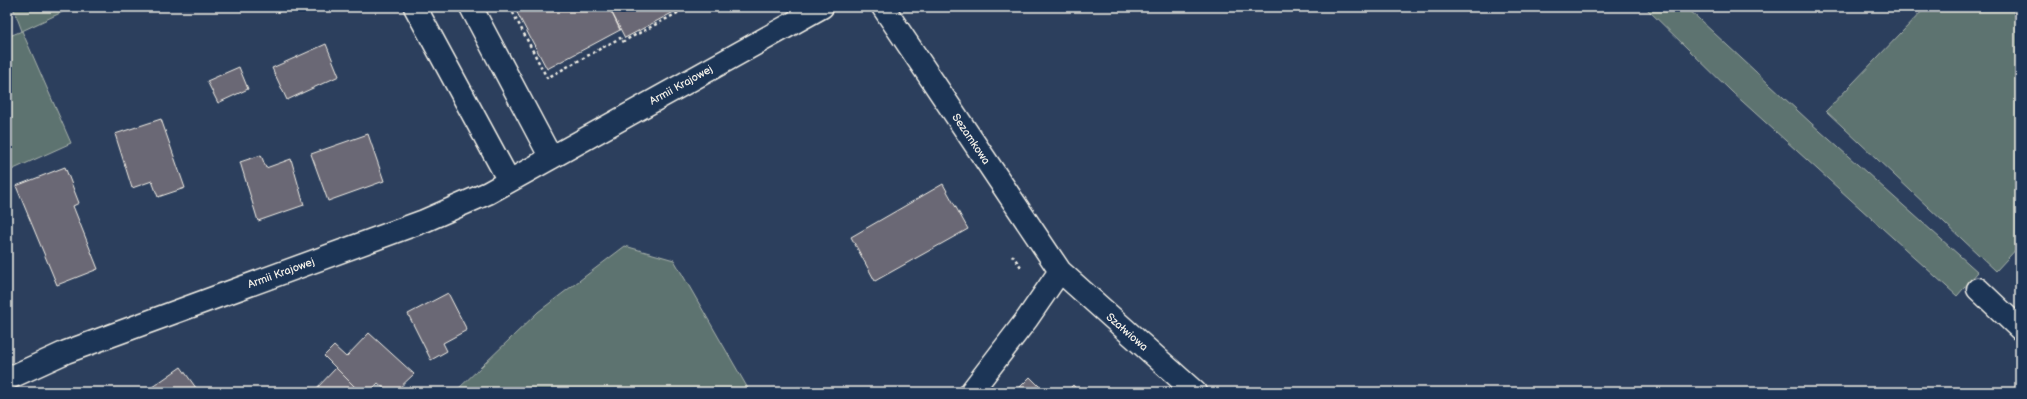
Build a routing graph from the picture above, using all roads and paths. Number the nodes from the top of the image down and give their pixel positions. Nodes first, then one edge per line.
1 (415, 7) edge
2 (471, 7) edge
3 (510, 7) edge
4 (689, 7) edge
5 (883, 7) edge
6 (814, 9) edge
7 (551, 158) junction
8 (508, 181) junction
9 (1060, 271) junction
10 (1978, 289) dead end
11 (2020, 329) edge
12 (7, 379) edge
13 (971, 392) edge
14 (1195, 392) edge

1 - 8 street
2 - 7 street
3 - 4 path
5 - 9 street, Sezamkowa
6 - 7 street, Armii Krajowej
7 - 8 street, Armii Krajowej
8 - 12 street, Armii Krajowej
9 - 13 street
9 - 14 street, Szałwiowa
10 - 11 street

